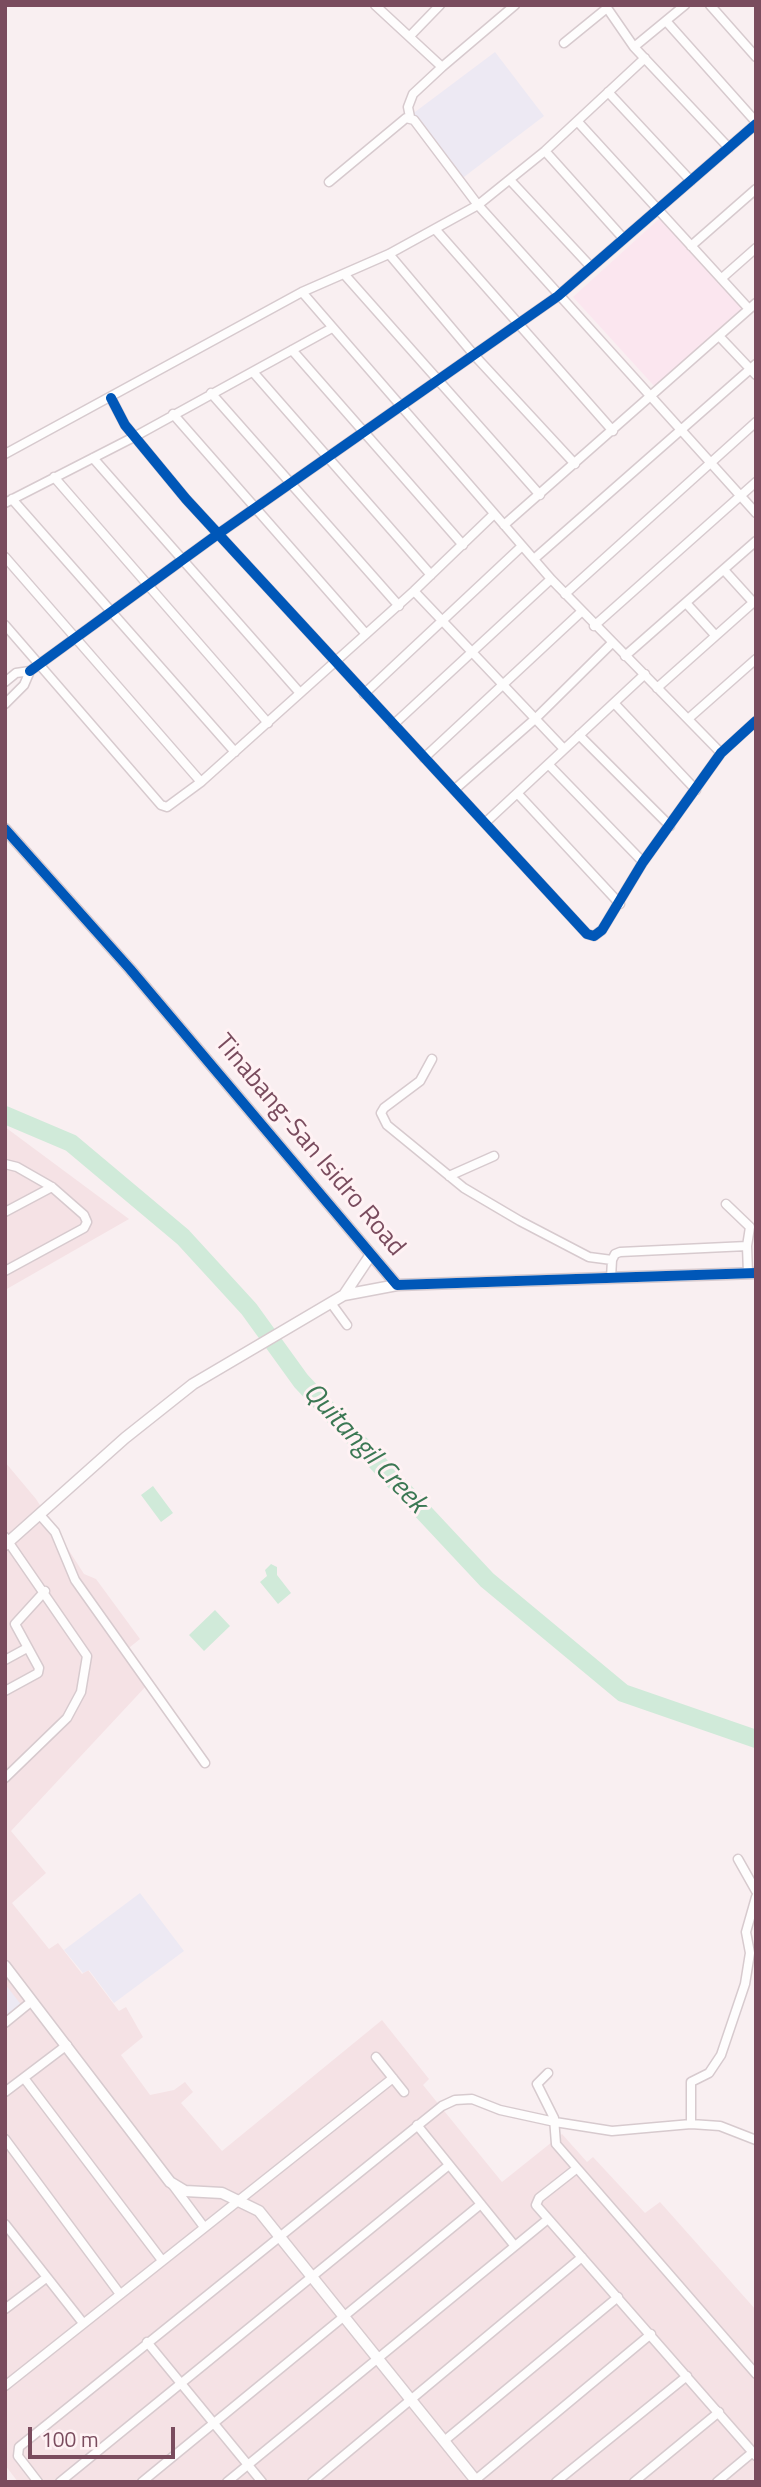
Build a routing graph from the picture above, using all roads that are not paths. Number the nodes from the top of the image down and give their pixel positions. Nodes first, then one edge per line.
1 (375, 5) edge
2 (440, 5) edge
3 (515, 5) edge
4 (685, 5) edge
5 (710, 5) edge
6 (606, 7) edge
7 (666, 21) junction
8 (410, 36) junction
9 (564, 43) dead end
10 (634, 47) junction
11 (756, 57) edge
12 (645, 58) junction
13 (442, 67) junction
14 (608, 92) junction
15 (410, 117) junction
16 (578, 121) junction
17 (756, 123) edge
18 (729, 148) junction
19 (545, 151) junction
20 (510, 180) junction
21 (691, 181) junction
22 (329, 182) dead end
23 (756, 189) edge
24 (478, 205) junction
25 (656, 209) junction
26 (435, 229) junction
27 (623, 238) junction
28 (691, 246) junction
29 (756, 248) edge
30 (389, 254) junction
31 (591, 267) junction
32 (344, 274) junction
33 (722, 278) junction
34 (302, 292) junction
35 (558, 296) junction
36 (752, 306) edge
37 (518, 326) junction
38 (332, 328) junction
39 (719, 336) junction
40 (292, 350) junction
41 (475, 356) junction
42 (754, 369) edge
43 (254, 372) junction
44 (439, 381) junction
45 (211, 393) junction
46 (653, 397) junction
47 (111, 398) junction
48 (401, 407) junction
49 (173, 414) junction
50 (756, 422) edge
51 (682, 429) junction
52 (613, 431) junction
53 (364, 432) junction
54 (134, 437) junction
55 (5, 454) edge
56 (328, 457) junction
57 (93, 458) junction
58 (711, 462) junction
59 (575, 464) junction
60 (54, 477) junction
61 (756, 482) edge
62 (292, 484) junction
63 (540, 495) junction
64 (741, 496) junction
65 (9, 501) edge
66 (256, 510) junction
67 (756, 513) edge
68 (494, 514) junction
69 (504, 525) junction
70 (218, 534) junction
71 (756, 541) edge
72 (463, 545) junction
73 (522, 546) junction
74 (5, 557) edge
75 (534, 559) junction
76 (183, 560) junction
77 (724, 569) junction
78 (431, 575) junction
79 (551, 579) junction
80 (147, 585) junction
81 (415, 591) junction
82 (565, 594) junction
83 (755, 601) edge
84 (686, 603) junction
85 (399, 606) junction
86 (110, 611) junction
87 (581, 612) junction
88 (444, 623) junction
89 (5, 625) edge
90 (594, 626) junction
91 (366, 634) junction
92 (715, 635) junction
93 (73, 636) junction
94 (611, 644) junction
95 (473, 655) junction
96 (625, 656) junction
97 (756, 659) edge
98 (334, 662) junction
99 (39, 663) junction
100 (30, 671) junction
101 (645, 674) junction
102 (5, 682) edge
103 (504, 687) junction
104 (657, 688) junction
105 (300, 692) junction
106 (364, 694) junction
107 (614, 703) junction
108 (5, 704) edge
109 (535, 719) junction
110 (688, 719) junction
111 (756, 721) edge
112 (268, 723) junction
113 (393, 725) junction
114 (579, 735) junction
115 (564, 749) junction
116 (235, 752) junction
117 (721, 753) junction
118 (424, 758) junction
119 (549, 765) junction
120 (201, 782) junction
121 (454, 790) junction
122 (696, 790) junction
123 (517, 794) junction
124 (485, 823) junction
125 (670, 825) junction
126 (5, 829) edge
127 (643, 862) junction
128 (620, 904) junction
129 (432, 1059) dead end
130 (494, 1156) dead end
131 (5, 1164) edge
132 (449, 1176) junction
133 (52, 1187) junction
134 (726, 1204) dead end
135 (5, 1212) edge
136 (753, 1232) edge
137 (747, 1246) junction
138 (370, 1256) junction
139 (612, 1260) junction
140 (5, 1271) edge
141 (752, 1273) edge
142 (611, 1279) junction
143 (397, 1285) junction
144 (344, 1295) junction
145 (331, 1303) junction
146 (347, 1325) dead end
147 (40, 1515) junction
148 (7, 1541) edge
149 (45, 1591) junction
150 (27, 1648) junction
151 (5, 1660) edge
152 (5, 1691) edge
153 (205, 1763) dead end
154 (5, 1778) edge
155 (738, 1859) dead end
156 (756, 1891) edge
157 (756, 1897) edge
158 (5, 1966) edge
159 (32, 2001) junction
160 (5, 2023) edge
161 (67, 2045) junction
162 (376, 2057) dead end
163 (548, 2073) dead end
164 (24, 2078) junction
165 (393, 2078) junction
166 (5, 2092) edge
167 (404, 2092) dead end
168 (555, 2122) junction
169 (691, 2124) junction
170 (416, 2125) junction
171 (5, 2139) edge
172 (756, 2140) edge
173 (449, 2165) junction
174 (576, 2169) junction
175 (170, 2182) junction
176 (237, 2199) junction
177 (481, 2204) junction
178 (548, 2219) junction
179 (5, 2224) edge
180 (204, 2227) junction
181 (279, 2237) junction
182 (514, 2245) junction
183 (582, 2257) junction
184 (161, 2259) junction
185 (312, 2277) junction
186 (46, 2278) junction
187 (120, 2294) junction
188 (618, 2297) junction
189 (5, 2309) edge
190 (344, 2317) junction
191 (82, 2323) junction
192 (651, 2334) junction
193 (147, 2342) junction
194 (377, 2358) junction
195 (756, 2374) edge
196 (687, 2376) junction
197 (180, 2383) junction
198 (5, 2386) edge
199 (412, 2402) junction
200 (719, 2413) junction
201 (212, 2423) junction
202 (444, 2441) junction
203 (754, 2454) edge
204 (248, 2465) junction
205 (475, 2481) edge
206 (38, 2482) edge
207 (60, 2482) edge
208 (142, 2482) edge
209 (227, 2482) edge
210 (262, 2482) edge
211 (312, 2482) edge
212 (556, 2482) edge
213 (634, 2482) edge
214 (717, 2482) edge

1 - 8 street
2 - 8 street
3 - 13 street
4 - 7 street
5 - 11 street
6 - 9 street
6 - 10 street
7 - 10 street
7 - 17 street
8 - 13 street
10 - 12 street
12 - 14 street
12 - 18 street
13 - 15 street
14 - 16 street
14 - 21 street
15 - 22 street
15 - 24 street
16 - 19 street
16 - 25 street
17 - 18 street
18 - 21 street
19 - 20 street
19 - 27 street
20 - 24 street
20 - 31 street
21 - 25 street
23 - 28 street
24 - 26 street
24 - 35 street
25 - 27 street
25 - 28 street
26 - 30 street
26 - 37 street
27 - 31 street
28 - 33 street
29 - 33 street
30 - 32 street
30 - 41 street
31 - 35 street
32 - 34 street
32 - 44 street
33 - 36 street
34 - 38 street
34 - 47 street
35 - 37 street
35 - 46 street
36 - 39 street
37 - 41 street
37 - 52 street
38 - 40 street
38 - 48 street
39 - 42 street
39 - 46 street
40 - 43 street
40 - 53 street
41 - 44 street
41 - 59 street
42 - 51 street
43 - 45 street
43 - 56 street
44 - 48 street
44 - 63 street
45 - 49 street
45 - 62 street
46 - 51 street
46 - 52 street
47 - 54 street
47 - 55 street
48 - 53 street
48 - 68 street
49 - 54 street
49 - 66 street
50 - 58 street
51 - 58 street
51 - 75 street
52 - 59 street
53 - 56 street
53 - 72 street
54 - 57 street
54 - 70 street
56 - 62 street
56 - 78 street
57 - 60 street
57 - 76 street
58 - 64 street
58 - 82 street
59 - 63 street
60 - 65 street
60 - 80 street
61 - 64 street
62 - 66 street
62 - 85 street
63 - 69 street
64 - 67 street
64 - 90 street
65 - 86 street
66 - 70 street
66 - 91 street
68 - 69 street
68 - 72 street
69 - 73 street
70 - 76 street
70 - 98 street
71 - 77 street
72 - 78 street
73 - 75 street
73 - 88 street
74 - 93 street
75 - 79 street
76 - 80 street
76 - 105 street
77 - 83 street
77 - 84 street
78 - 81 street
79 - 82 street
79 - 95 street
80 - 86 street
80 - 112 street
81 - 85 street
81 - 88 street
82 - 87 street
83 - 92 street
84 - 92 street
84 - 96 street
85 - 91 street
86 - 93 street
86 - 116 street
87 - 90 street
87 - 103 street
88 - 95 street
88 - 106 street
89 - 99 street
90 - 94 street
91 - 98 street
92 - 104 street
93 - 99 street
93 - 120 street
94 - 96 street
94 - 109 street
95 - 103 street
95 - 113 street
96 - 101 street
97 - 110 street
98 - 105 street
98 - 106 street
99 - 100 street
99 - 120 street
100 - 102 street
100 - 108 street
101 - 104 street
101 - 107 street
103 - 109 street
103 - 118 street
104 - 110 street
105 - 112 street
106 - 113 street
107 - 114 street
107 - 122 street
109 - 115 street
109 - 121 street
110 - 117 street
111 - 117 street
112 - 116 street
113 - 118 street
114 - 115 street
114 - 125 street
115 - 119 street
116 - 120 street
117 - 122 street
118 - 121 street
119 - 123 street
119 - 127 street
121 - 124 street
122 - 125 street
123 - 124 street
123 - 128 street
124 - 128 street
125 - 127 street
126 - 138 street, Tinabang-San Isidro Road
127 - 128 street
129 - 132 street
130 - 132 street
131 - 133 street
132 - 139 street
133 - 135 street
133 - 140 street
134 - 136 street
136 - 137 street
137 - 139 street
137 - 141 street
138 - 143 street, Tinabang-San Isidro Road
138 - 144 street
139 - 142 street
141 - 142 street, Tinabang-San Isidro Road
142 - 143 street, Tinabang-San Isidro Road
143 - 144 street
144 - 145 street
145 - 146 street
145 - 147 street
147 - 148 street
147 - 153 street
148 - 149 street
149 - 150 street
149 - 154 street
150 - 151 street
150 - 152 street
155 - 156 street
157 - 169 street
158 - 159 street
159 - 160 street
159 - 161 street
161 - 164 street
161 - 175 street
162 - 165 street
163 - 168 street
164 - 166 street
164 - 184 street
165 - 167 street
165 - 176 street
168 - 169 street
168 - 170 street
168 - 174 street
169 - 172 street
170 - 173 street
170 - 181 street
171 - 187 street
173 - 177 street
173 - 185 street
174 - 178 street
174 - 195 street
175 - 176 street
175 - 180 street
176 - 180 street
176 - 181 street
177 - 182 street
177 - 190 street
178 - 182 street
178 - 183 street
179 - 186 street
180 - 184 street
181 - 185 street
181 - 193 street
182 - 194 street
183 - 188 street
183 - 199 street
184 - 187 street
185 - 190 street
185 - 197 street
186 - 189 street
186 - 191 street
187 - 191 street
188 - 192 street
188 - 202 street
190 - 194 street
190 - 201 street
191 - 198 street
192 - 196 street
192 - 205 street
193 - 197 street
193 - 206 street
194 - 199 street
194 - 204 street
196 - 200 street
196 - 212 street
197 - 201 street
197 - 207 street
199 - 202 street
199 - 211 street
200 - 203 street
200 - 213 street
201 - 204 street
201 - 208 street
202 - 205 street
203 - 214 street
204 - 209 street
204 - 210 street

